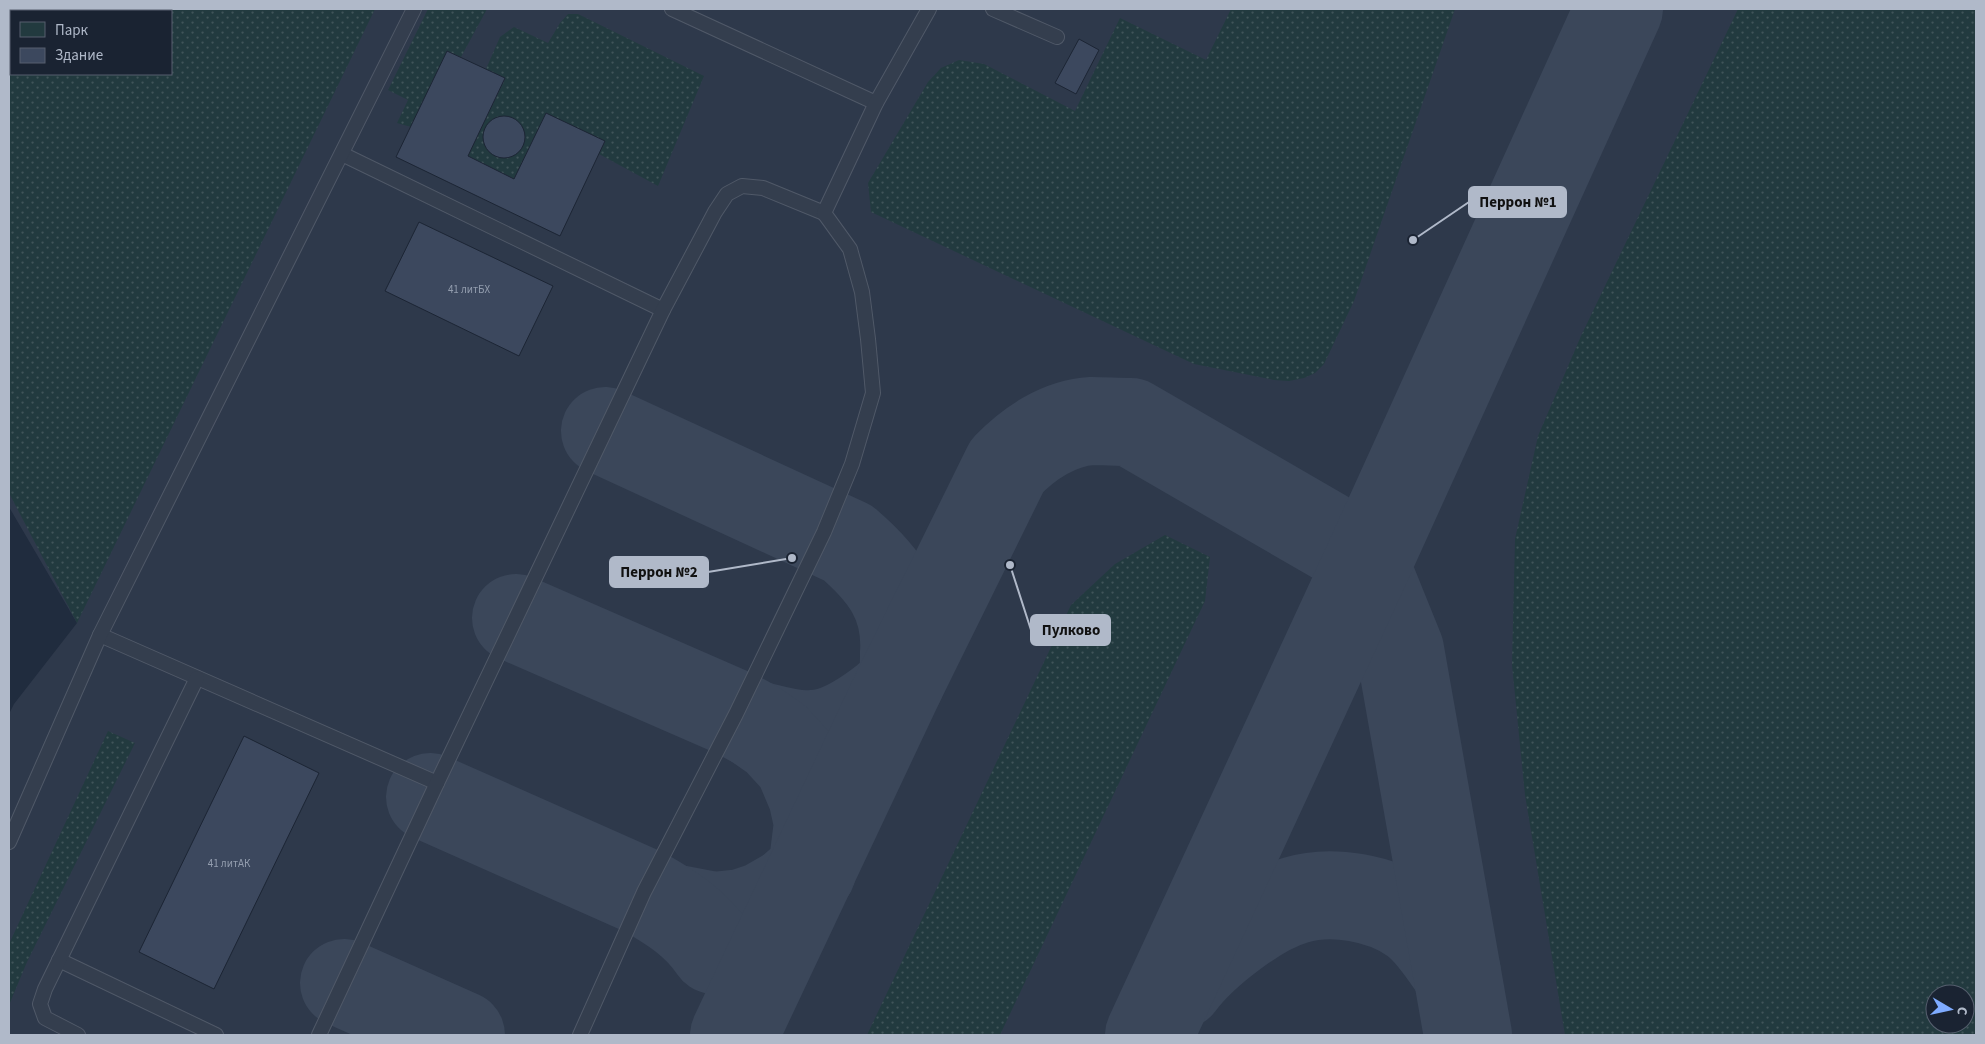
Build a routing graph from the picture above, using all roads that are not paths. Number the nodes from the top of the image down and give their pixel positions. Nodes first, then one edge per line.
1 (414, 9) edge
2 (672, 9) edge
3 (929, 9) edge
4 (993, 9) edge
5 (1057, 37) dead end
6 (876, 102) junction
7 (342, 154) junction
8 (824, 213) junction
9 (663, 310) junction
10 (100, 635) junction
11 (197, 678) junction
12 (437, 783) junction
13 (9, 842) edge
14 (59, 960) junction
15 (78, 1035) edge
16 (216, 1035) edge
17 (319, 1035) edge
18 (580, 1035) edge

1 - 7 lane
2 - 6 lane
3 - 6 lane
4 - 5 lane
6 - 8 lane
7 - 9 lane
7 - 10 lane
8 - 9 lane
8 - 18 lane
9 - 12 lane
10 - 11 lane
10 - 13 lane
11 - 12 lane
11 - 14 lane
12 - 17 lane
14 - 15 lane
14 - 16 lane

